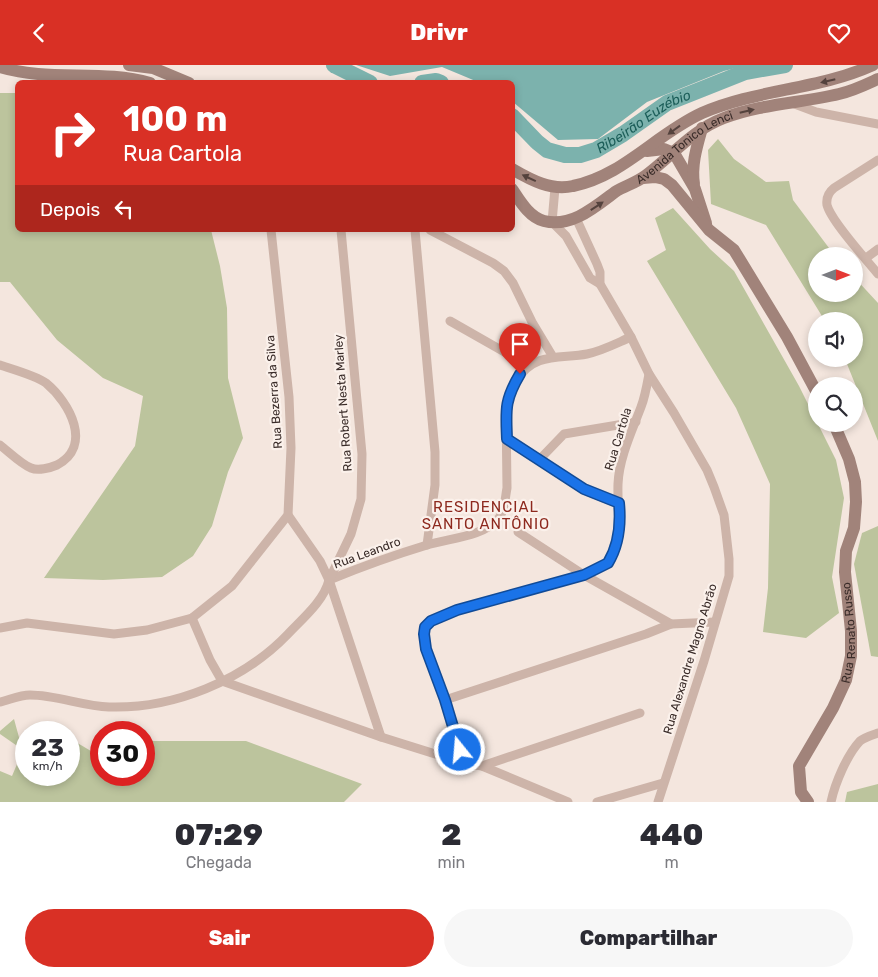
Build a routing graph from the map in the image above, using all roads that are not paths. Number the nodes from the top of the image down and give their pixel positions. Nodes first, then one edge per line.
1 (129, 65) edge
2 (873, 65) edge
3 (0, 67) edge
4 (878, 79) edge
5 (138, 80) edge
6 (181, 80) edge
7 (792, 103) junction
8 (878, 124) edge
9 (702, 129) junction
10 (674, 153) junction
11 (638, 156) junction
12 (878, 160) edge
13 (515, 171) edge
14 (643, 178) junction
15 (555, 187) junction
16 (695, 189) junction
17 (616, 191) junction
18 (515, 194) edge
19 (576, 218) junction
20 (552, 222) junction
21 (708, 230) junction
22 (271, 232) edge
23 (341, 232) edge
24 (415, 232) edge
25 (434, 232) edge
26 (588, 246) junction
27 (878, 249) edge
28 (576, 254) junction
29 (866, 259) junction
30 (878, 274) edge
31 (600, 283) junction
32 (450, 321) dead end
33 (631, 337) junction
34 (553, 357) junction
35 (0, 365) edge
36 (529, 366) junction
37 (649, 374) junction
38 (808, 377) edge
39 (636, 422) junction
40 (837, 432) edge
41 (507, 439) junction
42 (0, 445) edge
43 (539, 461) junction
44 (619, 503) junction
45 (288, 515) junction
46 (518, 532) dead end
47 (427, 545) junction
48 (584, 575) junction
49 (329, 580) junction
50 (192, 618) junction
51 (715, 622) junction
52 (671, 624) junction
53 (0, 627) edge
54 (222, 681) junction
55 (445, 700) junction
56 (0, 702) edge
57 (640, 713) dead end
58 (878, 733) edge
59 (381, 737) junction
60 (464, 763) junction
61 (482, 766) junction
62 (663, 783) junction
63 (568, 802) edge
64 (597, 802) edge
65 (658, 802) edge
66 (808, 802) edge
67 (831, 802) edge

1 - 6 main road
2 -> 11 main road, Avenida Tonico Lenci
3 - 5 main road
4 - 7 main road, Avenida Tonico Lenci
7 - 8 street
9 -> 7 main road, Avenida Tonico Lenci
9 - 10 main road, Avenida Tonico Lenci
9 - 16 main road
10 - 11 main road
10 - 14 main road, Avenida Tonico Lenci
10 - 16 main road
11 - 15 main road, Avenida Tonico Lenci
11 - 17 main road
12 - 29 street
15 -> 13 main road, Avenida Tonico Lenci
14 - 17 main road, Avenida Tonico Lenci
14 - 21 main road
15 - 20 street
16 - 21 main road
19 -> 17 main road, Avenida Tonico Lenci
18 - 20 main road
19 - 20 main road, Avenida Tonico Lenci
19 - 26 street
20 - 28 street
21 - 38 main road
22 - 45 street, Rua Bezerra da Silva
23 - 49 street, Rua Robert Nesta Marley
24 - 47 street
25 - 34 street
26 - 28 street
26 - 31 street
27 - 29 street
28 - 31 street
29 - 30 street
31 - 33 street, Rua Alexandre Magno Abrão
32 - 36 street
33 - 34 street
33 - 37 street, Rua Alexandre Magno Abrão
34 - 36 street
35 - 42 street
36 - 41 street, Rua Leandro
37 - 39 street, Rua Cartola
37 - 51 street, Rua Alexandre Magno Abrão
39 - 43 street
39 - 44 street, Rua Cartola
40 - 66 main road, Rua Renato Russo
41 - 43 street
41 - 47 street, Rua Leandro
43 - 44 street
44 - 48 street, Rua Cartola
45 - 49 street
45 - 50 street
46 - 48 street
47 - 49 street, Rua Leandro
48 - 52 street
48 - 55 street, Rua Cartola
49 - 54 street, Rua Robert Nesta Marley
49 - 59 street
50 - 53 street
50 - 54 street
51 - 52 street
51 - 62 street, Rua Alexandre Magno Abrão
52 - 55 street
54 - 56 street, Rua Robert Nesta Marley
54 - 59 street
55 - 60 street, Rua Cartola
57 - 61 street
58 - 67 street
59 - 60 street
60 - 61 street
61 - 63 street
62 - 64 street
62 - 65 street, Rua Alexandre Magno Abrão

